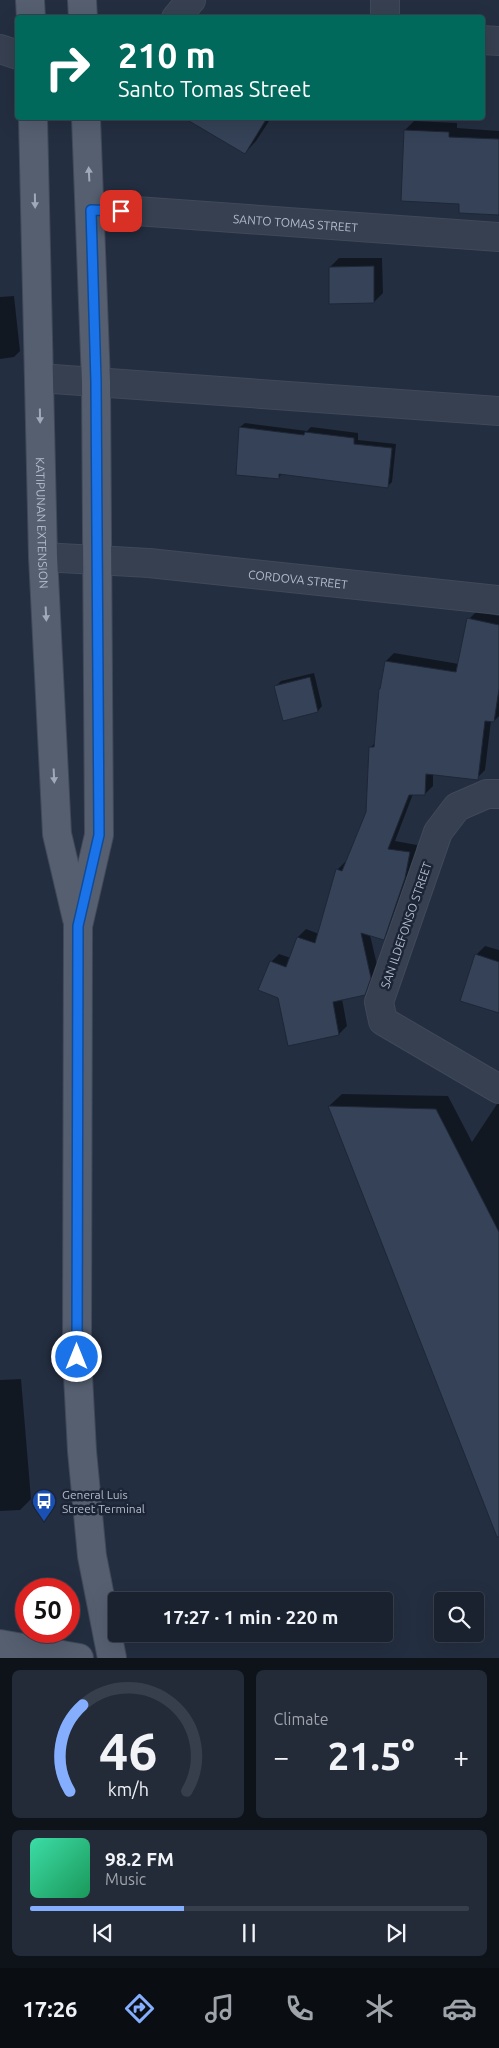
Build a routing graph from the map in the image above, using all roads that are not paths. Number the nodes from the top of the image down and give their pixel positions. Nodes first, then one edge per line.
1 (30, 0) edge
2 (82, 0) edge
3 (191, 0) edge
4 (385, 0) edge
5 (31, 15) edge
6 (82, 15) edge
7 (178, 15) edge
8 (385, 15) edge
9 (485, 40) edge
10 (499, 41) edge
11 (0, 49) edge
12 (15, 54) edge
13 (33, 120) edge
14 (86, 120) edge
15 (91, 210) junction
16 (499, 237) edge
17 (39, 378) junction
18 (96, 382) junction
19 (499, 412) edge
20 (43, 558) junction
21 (96, 561) junction
22 (499, 600) edge
23 (499, 794) edge
24 (78, 926) junction
25 (499, 1089) edge
26 (0, 1644) edge
27 (79, 1658) edge
28 (112, 1658) edge

1 - 5 main road
2 - 6 main road
3 - 7 street
4 - 8 street
9 - 10 street
11 - 12 street
13 -> 17 main road, KATIPUNAN EXTENSION
15 -> 14 main road, KATIPUNAN EXTENSION
15 - 16 street, SANTO TOMAS STREET
15 - 18 main road, KATIPUNAN EXTENSION
17 - 18 street
17 -> 20 main road, KATIPUNAN EXTENSION
18 - 19 street
18 - 21 main road, KATIPUNAN EXTENSION
20 - 21 street, CORDOVA STREET
20 -> 24 main road, KATIPUNAN EXTENSION
21 - 22 street, CORDOVA STREET
21 - 24 main road, KATIPUNAN EXTENSION
23 - 25 street, SAN ILDEFONSO STREET
24 - 28 main road, KATIPUNAN EXTENSION
26 - 27 main road

